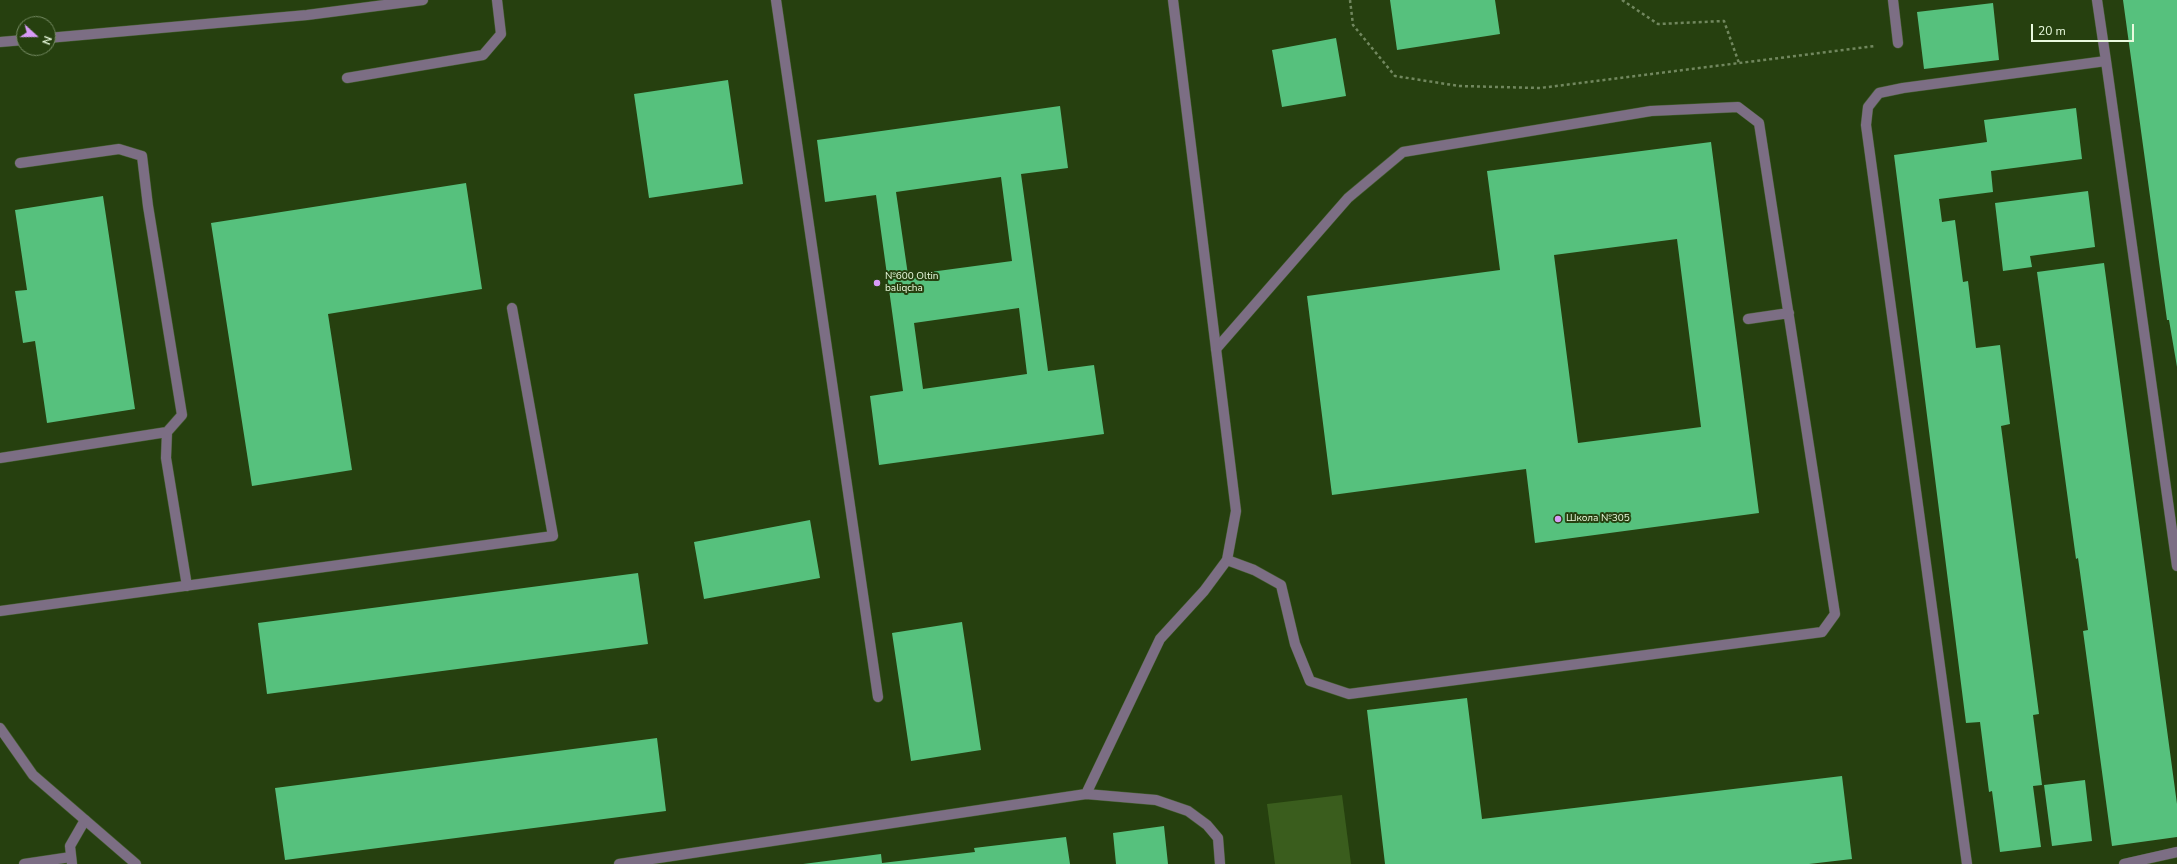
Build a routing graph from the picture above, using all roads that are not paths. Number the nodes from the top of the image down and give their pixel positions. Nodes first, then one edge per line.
1 (423, 0) edge
2 (497, 0) edge
3 (776, 0) edge
4 (1173, 0) edge
5 (1893, 0) edge
6 (2098, 0) edge
7 (56, 37) edge
8 (16, 41) edge
9 (0, 42) edge
10 (1898, 43) road end
11 (2106, 61) junction
12 (347, 78) dead end
13 (20, 163) dead end
14 (512, 308) dead end
15 (1789, 313) junction
16 (1748, 319) dead end
17 (1216, 349) junction
18 (167, 432) junction
19 (0, 458) edge
20 (1227, 560) junction
21 (2177, 566) edge
22 (188, 586) junction
23 (0, 611) edge
24 (878, 697) dead end
25 (0, 728) edge
26 (1086, 794) junction
27 (85, 820) junction
28 (2177, 852) edge
29 (72, 860) edge
30 (24, 864) edge
31 (136, 864) edge
32 (619, 864) edge
33 (1220, 864) edge
34 (1967, 864) edge
35 (2124, 864) edge

1 - 7 street
2 - 12 street
3 - 24 street
4 - 17 street
5 - 10 street
6 - 11 street
8 - 9 street
11 - 21 street
11 - 34 street
13 - 18 street
14 - 22 street
15 - 16 street
15 - 17 street
15 - 20 street
17 - 20 street
18 - 19 street
18 - 22 street
20 - 26 street
22 - 23 street
25 - 27 street
26 - 32 street
26 - 33 street
27 - 29 street
27 - 31 street
28 - 35 street
29 - 30 street

